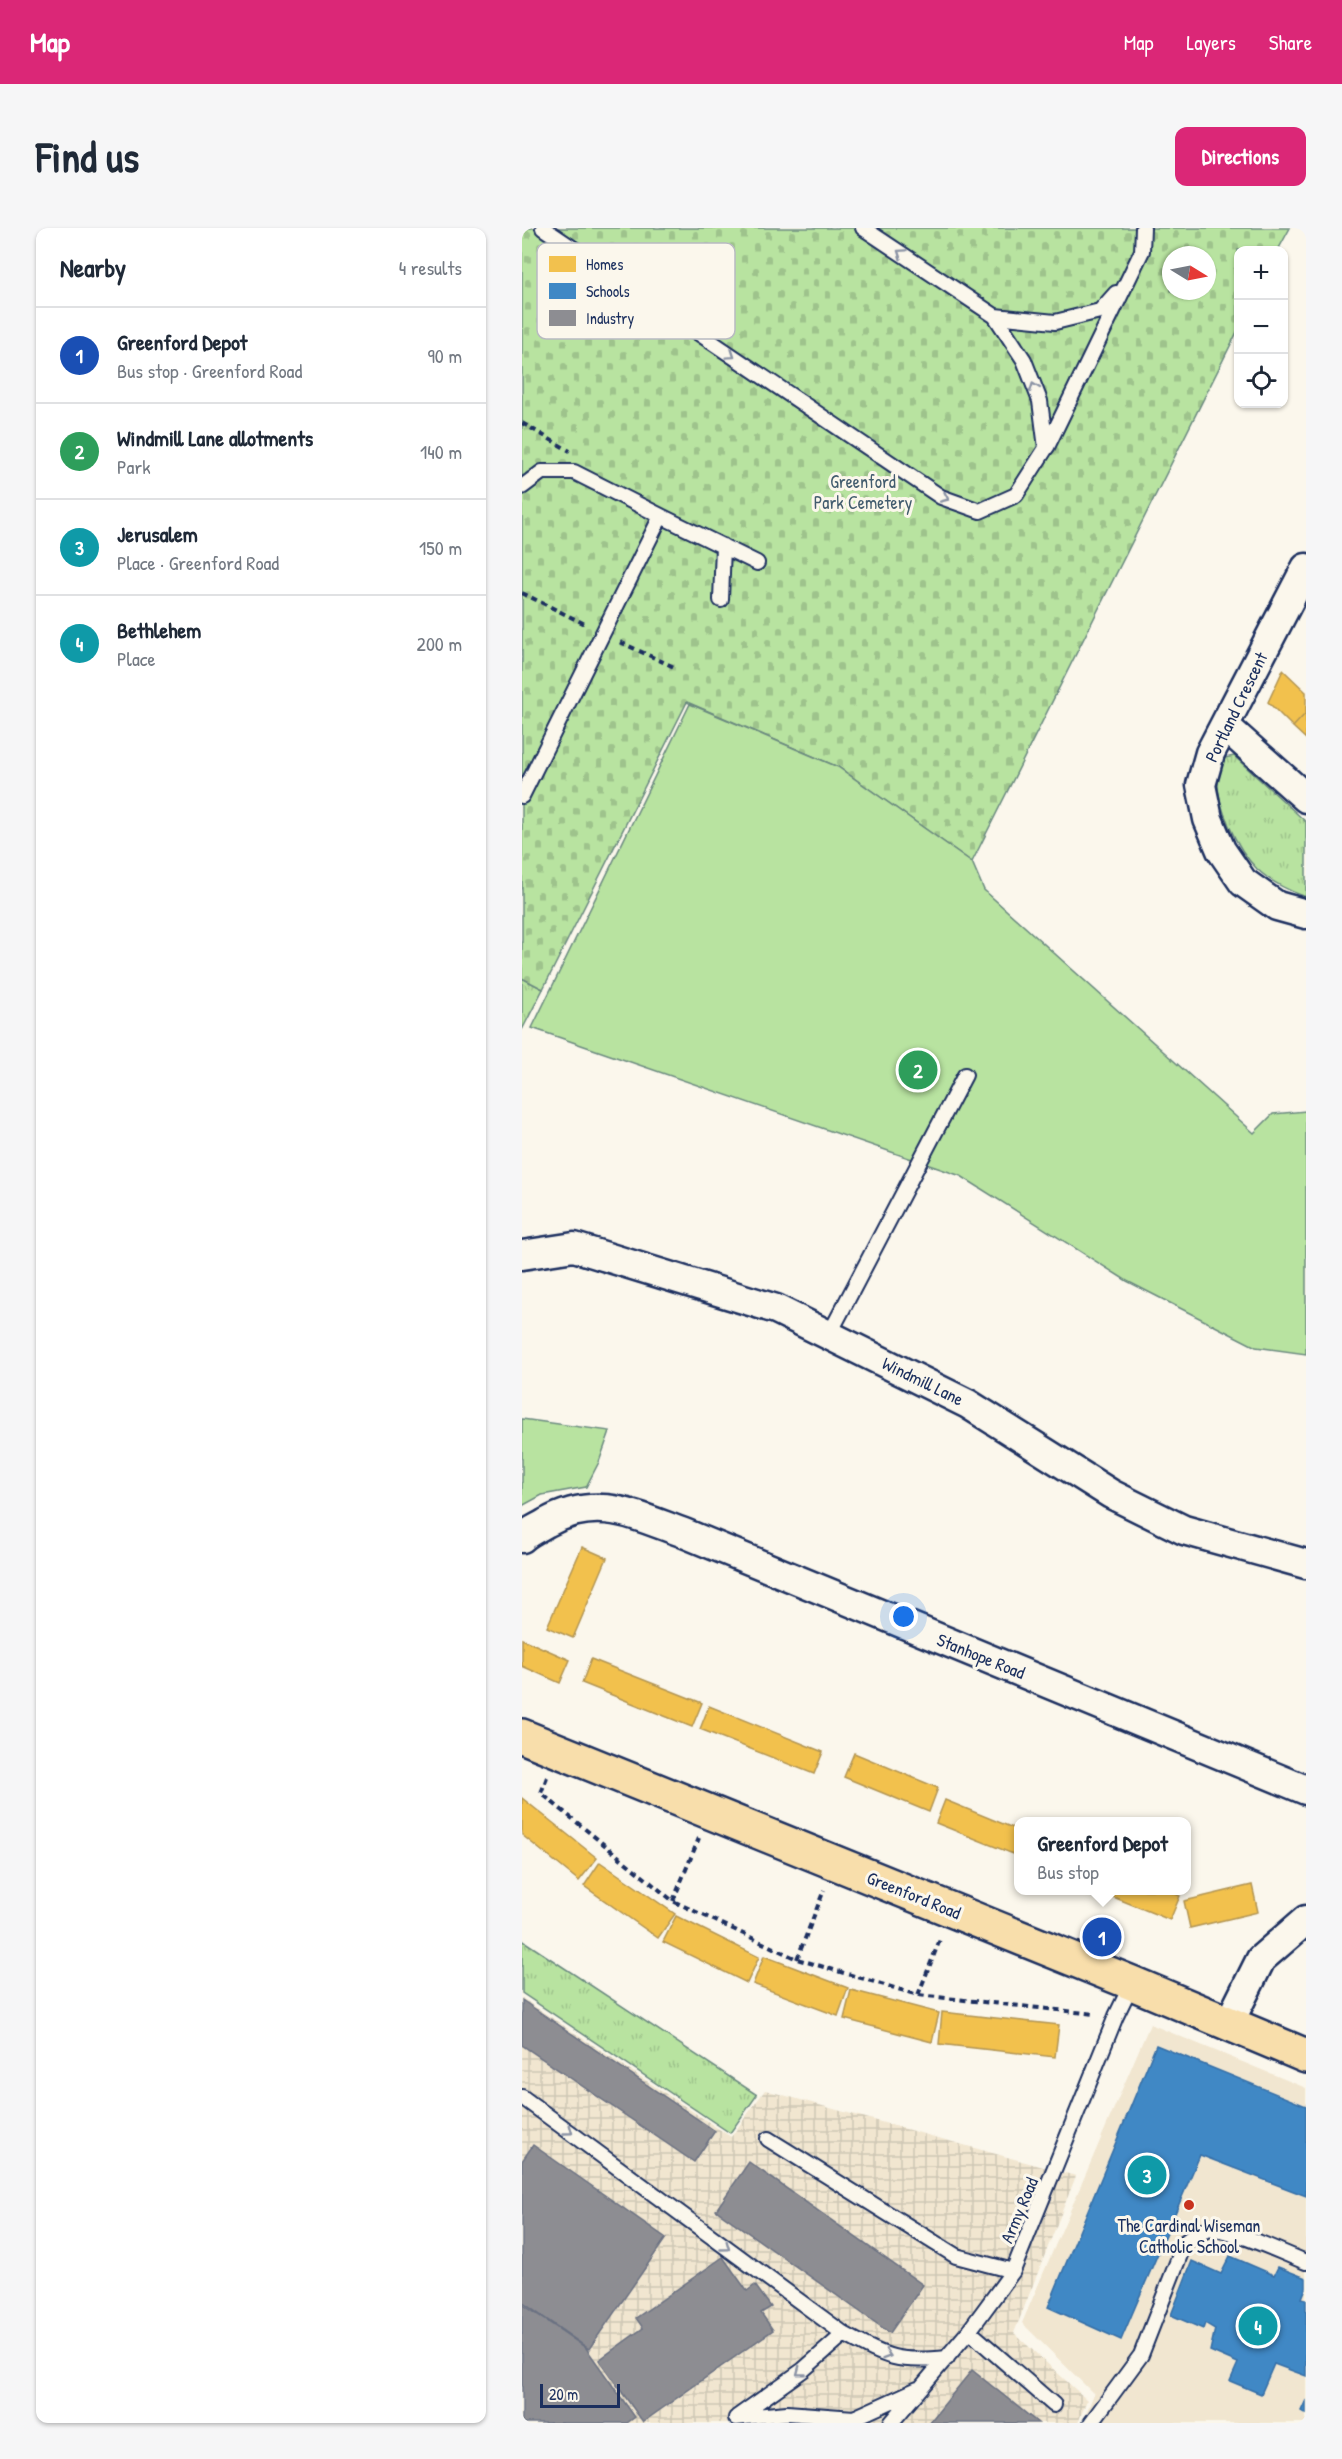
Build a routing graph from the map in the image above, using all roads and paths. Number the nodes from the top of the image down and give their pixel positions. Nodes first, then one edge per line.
1 (543, 228) edge
2 (863, 228) edge
3 (1143, 228) edge
4 (565, 243) edge
5 (1126, 282) junction
6 (995, 316) junction
7 (707, 339) edge
8 (522, 423) edge
9 (1046, 448) junction
10 (574, 472) junction
11 (522, 487) edge
12 (662, 516) junction
13 (723, 546) junction
14 (757, 563) dead end
15 (1306, 568) edge
16 (522, 593) edge
17 (721, 600) dead end
18 (603, 633) junction
19 (674, 667) dead end
20 (1224, 726) junction
21 (522, 796) edge
22 (1306, 798) edge
23 (1306, 914) edge
24 (965, 1075) dead end
25 (522, 1255) edge
26 (829, 1335) junction
27 (522, 1538) edge
28 (1306, 1564) edge
29 (522, 1736) edge
30 (558, 1750) junction
31 (1306, 1790) edge
32 (710, 1812) junction
33 (836, 1863) junction
34 (673, 1901) junction
35 (952, 1910) junction
36 (1306, 1920) edge
37 (797, 1959) junction
38 (1132, 1983) junction
39 (918, 1995) junction
40 (1116, 2016) junction
41 (1230, 2023) junction
42 (1306, 2056) edge
43 (522, 2097) edge
44 (768, 2139) dead end
45 (1306, 2262) edge
46 (1013, 2271) junction
47 (969, 2331) junction
48 (844, 2334) junction
49 (947, 2358) junction
50 (920, 2388) junction
51 (1054, 2405) dead end
52 (733, 2420) edge
53 (850, 2420) edge
54 (891, 2423) edge
55 (1091, 2423) edge

1 -> 4 lane
6 -> 2 lane
3 - 5 lane
5 - 6 lane
5 - 9 lane
9 -> 6 lane
7 -> 9 lane
8 - 10 path
10 - 11 lane
10 - 12 lane
12 - 13 lane
12 - 18 lane
13 - 14 lane
13 - 17 lane
15 - 20 street, Portland Crescent
16 - 18 path
18 - 19 path
18 - 21 lane
20 - 22 street
20 - 23 street, Portland Crescent
24 - 26 lane
25 - 26 street, Windmill Lane
26 - 28 street, Windmill Lane
27 - 31 street, Stanhope Road
29 - 30 main road, Greenford Road
30 - 32 main road, Greenford Road
30 - 34 path
32 - 33 main road, Greenford Road
32 - 34 path
33 - 35 main road, Greenford Road
33 - 37 path
34 - 37 path
35 - 38 main road, Greenford Road
35 - 39 path
36 - 41 street
37 - 39 path
38 - 40 lane, Army Road
38 - 41 main road, Greenford Road
39 - 40 path
40 - 46 lane, Army Road
41 - 42 main road, Greenford Road
43 -> 48 lane
44 - 46 lane
45 - 55 lane
46 - 47 lane, Army Road
47 - 49 lane, Army Road
47 - 51 lane
48 -> 49 lane
48 -> 52 lane
49 - 50 lane, Army Road
50 - 53 lane
50 - 54 lane, Army Road
52 - 53 lane

